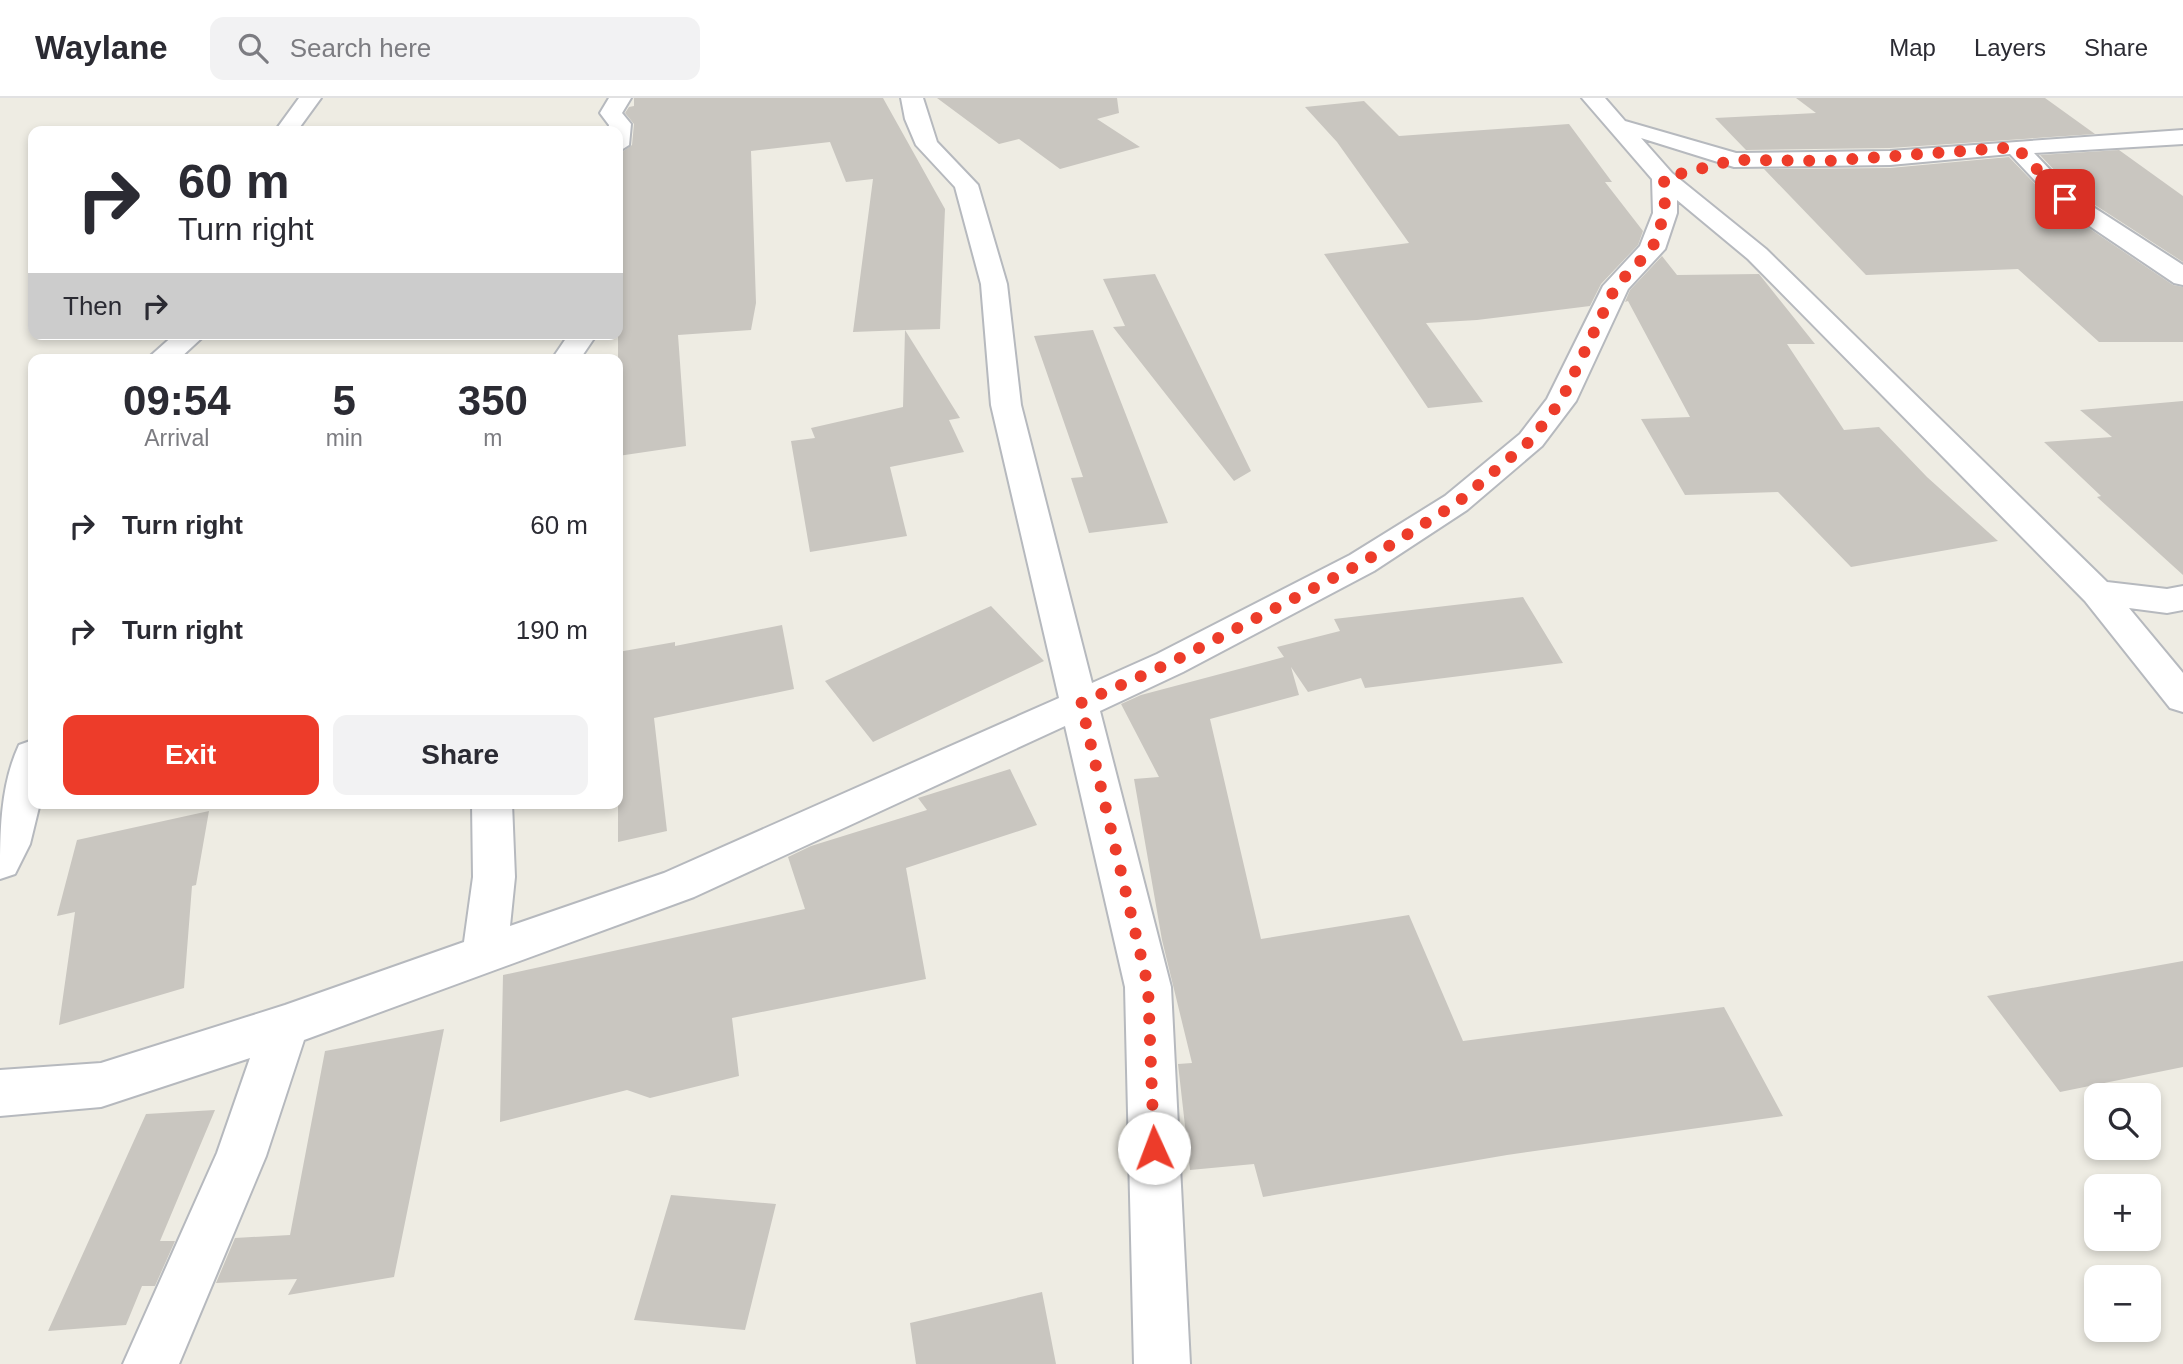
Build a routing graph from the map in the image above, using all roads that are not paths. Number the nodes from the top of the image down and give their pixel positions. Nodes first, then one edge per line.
1 (310, 98) edge
2 (620, 98) edge
3 (912, 98) edge
4 (1593, 98) edge
5 (290, 126) edge
6 (620, 126) edge
7 (1620, 126) junction
8 (2183, 137) edge
9 (2016, 147) junction
10 (1734, 160) junction
11 (1684, 174) junction
12 (2183, 277) edge
13 (185, 340) edge
14 (167, 354) edge
15 (2097, 593) junction
16 (2183, 598) edge
17 (2183, 698) edge
18 (1081, 703) junction
19 (28, 774) edge
20 (492, 809) edge
21 (0, 862) edge
22 (485, 953) junction
23 (285, 1026) junction
24 (0, 1093) edge
25 (151, 1364) edge
26 (1161, 1364) edge

1 - 5 street
2 - 6 street
3 - 18 street
4 - 7 street
7 - 10 street
7 - 11 street
8 - 9 street
9 - 10 street
9 - 12 street
10 - 11 street
11 - 15 street
11 - 18 street
13 - 14 street
15 - 16 street
15 - 17 street
18 - 22 street
18 - 26 street
19 - 21 street
20 - 22 street
22 - 23 street
23 - 24 street
23 - 25 street

